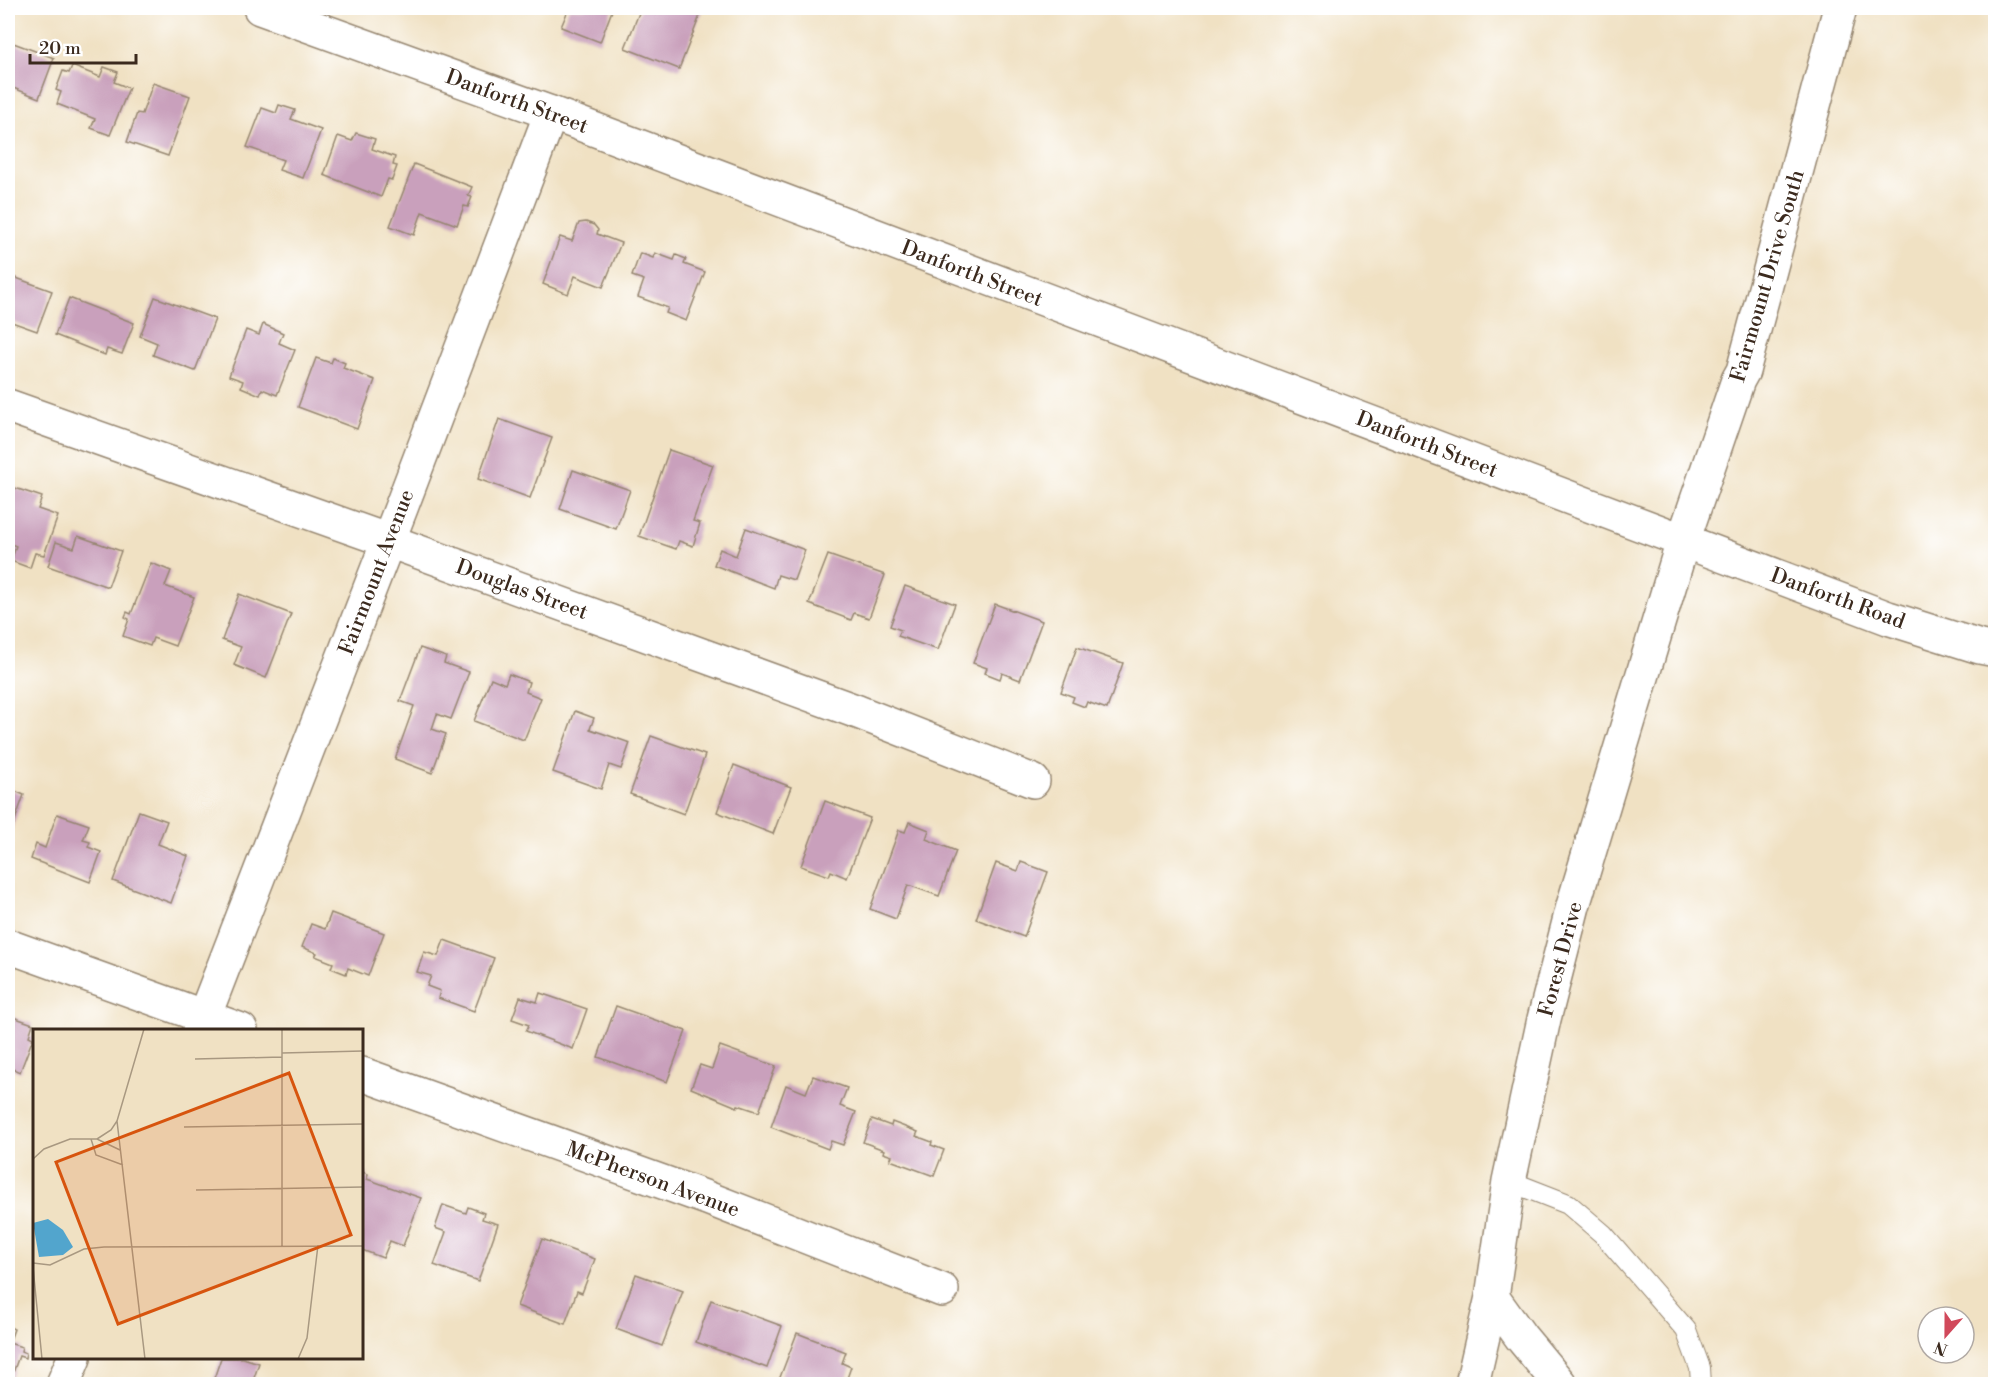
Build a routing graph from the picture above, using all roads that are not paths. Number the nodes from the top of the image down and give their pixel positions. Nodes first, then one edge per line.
1 (1840, 8) edge
2 (278, 11) edge
3 (550, 113) junction
4 (8, 406) edge
5 (389, 541) junction
6 (1683, 542) junction
7 (1995, 650) edge
8 (1033, 781) dead end
9 (8, 946) edge
10 (201, 1024) edge
11 (235, 1029) edge
12 (363, 1074) edge
13 (1509, 1180) junction
14 (942, 1290) dead end
15 (1492, 1297) junction
16 (74, 1359) edge
17 (63, 1384) edge
18 (1472, 1384) edge
19 (1560, 1384) edge
20 (1701, 1384) edge

1 - 6 street, Fairmount Drive South
2 - 3 street, Danforth Street
3 - 5 street, Fairmount Avenue
3 - 6 street, Danforth Street
4 - 5 street, Douglas Street
5 - 8 street, Douglas Street
5 - 10 street, Fairmount Avenue
6 - 7 street, Danforth Road
6 - 13 street, Forest Drive
9 - 10 street
10 - 11 street
12 - 14 street, McPherson Avenue
13 - 15 street, Forest Drive
13 - 20 lane
15 - 18 street, Forest Drive
15 - 19 street
16 - 17 street

